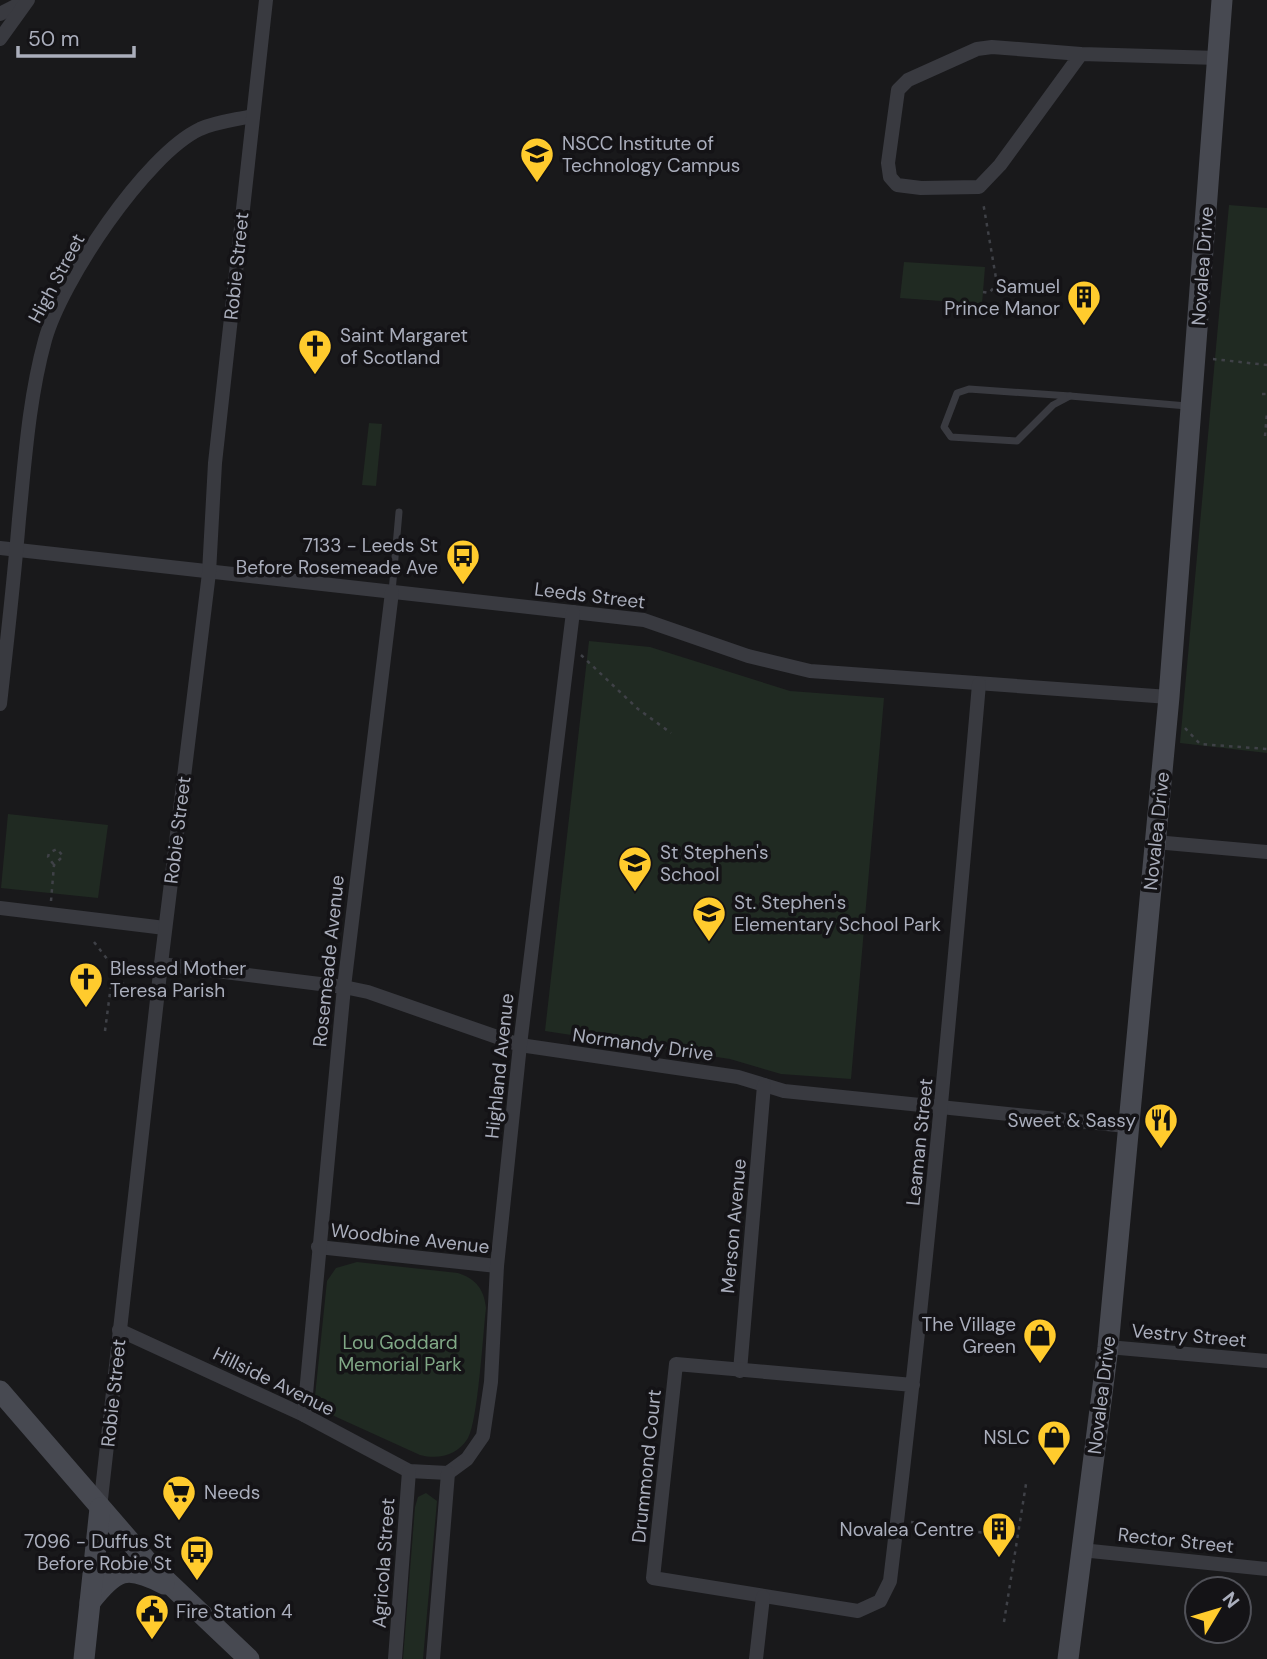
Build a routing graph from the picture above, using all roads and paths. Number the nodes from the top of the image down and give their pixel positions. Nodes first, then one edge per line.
1 (27, 0) edge
2 (266, 0) edge
3 (1222, 0) edge
4 (0, 14) edge
5 (0, 39) edge
6 (1081, 54) junction
7 (1218, 58) junction
8 (252, 116) junction
9 (979, 187) junction
10 (983, 292) dead end
11 (1209, 358) dead end
12 (1267, 365) edge
13 (1262, 394) dead end
14 (1267, 394) edge
15 (1070, 396) junction
16 (1191, 407) junction
17 (1267, 412) edge
18 (1265, 436) dead end
19 (399, 512) dead end
20 (0, 548) edge
21 (16, 550) junction
22 (209, 573) junction
23 (392, 592) junction
24 (573, 612) junction
25 (569, 643) junction
26 (979, 684) junction
27 (1169, 697) junction
28 (0, 704) edge
29 (1182, 725) dead end
30 (671, 733) dead end
31 (1267, 749) edge
32 (1155, 842) junction
33 (1267, 852) edge
34 (54, 865) junction
35 (0, 908) edge
36 (50, 914) junction
37 (165, 928) junction
38 (94, 942) dead end
39 (161, 964) junction
40 (114, 967) junction
41 (143, 975) dead end
42 (344, 987) junction
43 (105, 1031) dead end
44 (520, 1045) junction
45 (764, 1085) junction
46 (942, 1109) junction
47 (1126, 1126) junction
48 (318, 1247) junction
49 (497, 1266) junction
50 (119, 1329) junction
51 (1108, 1347) junction
52 (1267, 1361) edge
53 (740, 1371) junction
54 (913, 1385) junction
55 (0, 1391) edge
56 (304, 1415) junction
57 (409, 1471) junction
58 (448, 1473) junction
59 (1026, 1483) dead end
60 (100, 1508) junction
61 (897, 1520) junction
62 (991, 1534) dead end
63 (1081, 1550) junction
64 (1267, 1569) edge
65 (171, 1587) junction
66 (763, 1597) junction
67 (880, 1601) joint
68 (90, 1602) junction
69 (1004, 1622) dead end
70 (84, 1659) edge
71 (249, 1659) edge
72 (395, 1659) edge
73 (433, 1659) edge
74 (756, 1659) edge
75 (1068, 1659) edge

1 - 4 street
1 - 5 street
2 - 8 street, Robie Street
3 - 7 street, Novalea Drive
6 - 7 street
6 - 9 street
6 - 9 street
7 - 16 street, Novalea Drive
8 - 21 street, High Street
8 - 22 street, Robie Street
9 - 10 path
11 - 12 path
13 - 14 path
15 - 15 lane
15 - 16 lane
16 - 27 street, Novalea Drive
17 - 18 path
19 - 23 lane, Rosemeade Avenue
20 - 21 street, Leeds Street
21 - 22 street, Leeds Street
21 - 28 street, High Street
22 - 23 street, Leeds Street
22 - 37 street, Robie Street
23 - 24 street, Leeds Street
23 - 42 street, Rosemeade Avenue
24 - 25 street, Highland Avenue
24 - 26 street, Leeds Street
25 - 30 path
25 - 44 street, Highland Avenue
26 - 27 street, Leeds Street
26 - 46 street, Leaman Street
27 - 32 street, Novalea Drive
29 - 31 path
32 - 33 street
32 - 47 street, Novalea Drive
34 - 34 path
34 - 36 path
35 - 36 street
36 - 37 street
37 - 39 street, Robie Street
38 - 40 path
39 - 42 street, Normandy Drive
39 - 50 street, Robie Street
40 - 41 path
40 - 43 path
42 - 44 street, Normandy Drive
42 - 48 street, Rosemeade Avenue
44 - 45 street, Normandy Drive
44 - 49 street, Highland Avenue
45 - 46 street, Normandy Drive
45 - 53 street, Merson Avenue
46 - 47 street, Normandy Drive
46 - 54 street, Leaman Street
47 - 51 street, Novalea Drive
48 - 49 street, Woodbine Avenue
48 - 56 street, Rosemeade Avenue
49 - 58 street, Highland Avenue
50 - 56 street, Hillside Avenue
50 - 60 street, Robie Street
51 - 52 street, Vestry Street
51 - 63 street, Novalea Drive
53 - 54 street, Drummond Court
53 - 66 street, Drummond Court
54 - 61 street, Leaman Street
55 - 60 street
56 - 57 street, Hillside Avenue
57 - 58 street
57 - 72 street, Agricola Street
58 - 73 street
59 - 69 path
60 - 65 street
60 - 68 street, Robie Street
61 - 62 path
61 - 67 street, Leaman Street
63 - 64 street, Rector Street
63 - 75 street, Novalea Drive
65 - 68 street
65 - 71 street
66 - 67 street, Drummond Court
66 - 74 street
68 - 70 street, Robie Street

